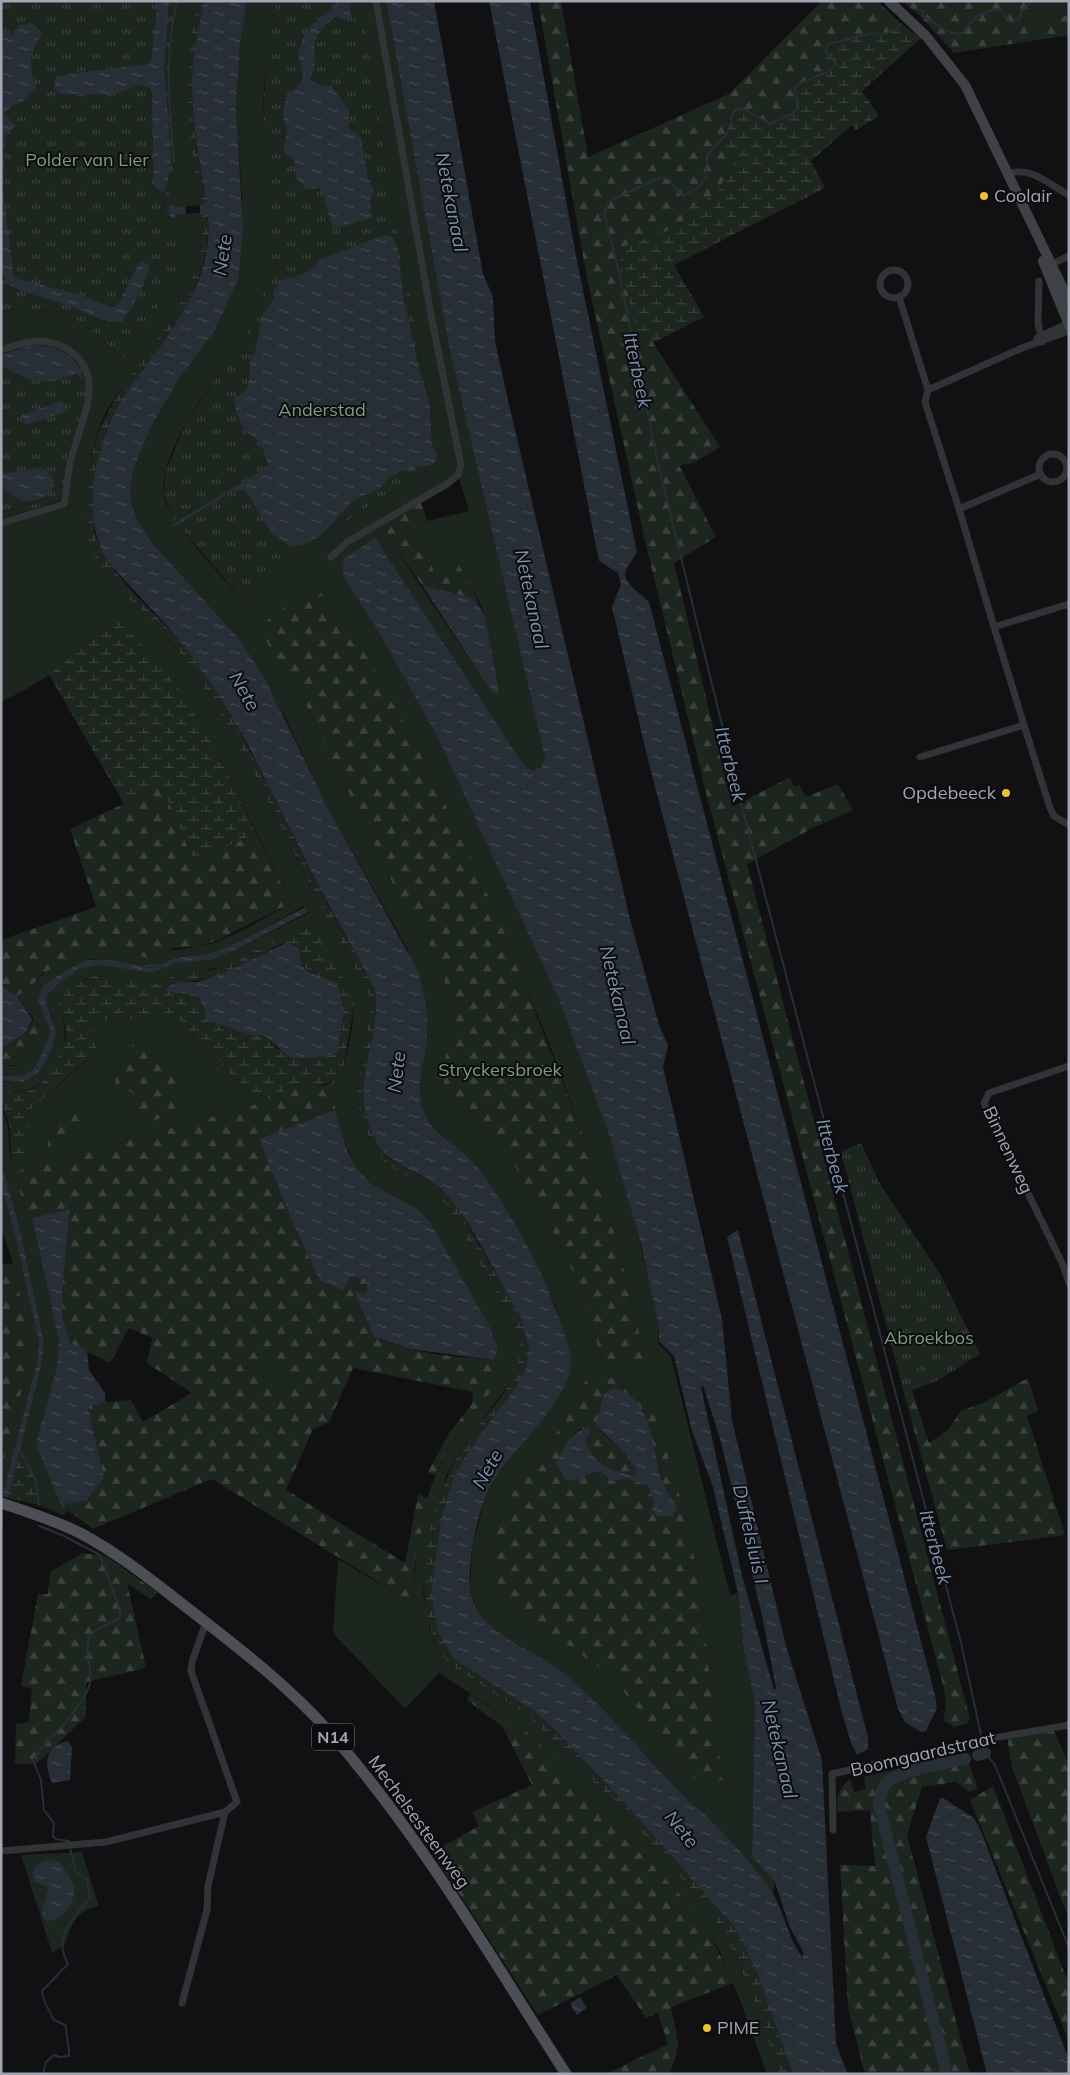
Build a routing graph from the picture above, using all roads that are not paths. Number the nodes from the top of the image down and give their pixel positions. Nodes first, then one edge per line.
1 (376, 1) edge
2 (889, 1) edge
3 (1008, 174) junction
4 (1069, 195) edge
5 (1028, 216) junction
6 (1069, 256) edge
7 (1052, 264) junction
8 (1039, 281) dead end
9 (899, 297) dead end
10 (1069, 301) edge
11 (1069, 326) edge
12 (1041, 339) junction
13 (1, 350) edge
14 (928, 390) junction
15 (1041, 474) dead end
16 (958, 509) junction
17 (1, 523) edge
18 (331, 557) dead end
19 (1069, 604) edge
20 (994, 627) junction
21 (1024, 725) junction
22 (920, 757) dead end
23 (1069, 825) edge
24 (1069, 1066) edge
25 (1069, 1283) edge
26 (1, 1503) edge
27 (206, 1622) junction
28 (1069, 1725) edge
29 (225, 1812) junction
30 (833, 1830) dead end
31 (1, 1851) edge
32 (182, 2003) dead end
33 (566, 2074) edge

1 - 18 street
2 - 3 main road
3 - 4 street
3 - 5 main road
5 - 7 main road
5 - 11 main road
6 - 7 street
7 - 10 main road
8 - 12 street
9 - 14 street
11 - 12 street
12 - 14 street
13 - 17 street
14 - 16 street
15 - 16 street
16 - 20 street
19 - 20 street
20 - 21 street
21 - 22 street
21 - 23 street
24 - 25 street, Binnenweg
26 - 27 main road, Mechelsesteenweg / N14
27 - 29 street
27 - 33 main road, Mechelsesteenweg / N14
28 - 30 street, Boomgaardstraat
29 - 31 street
29 - 32 street

